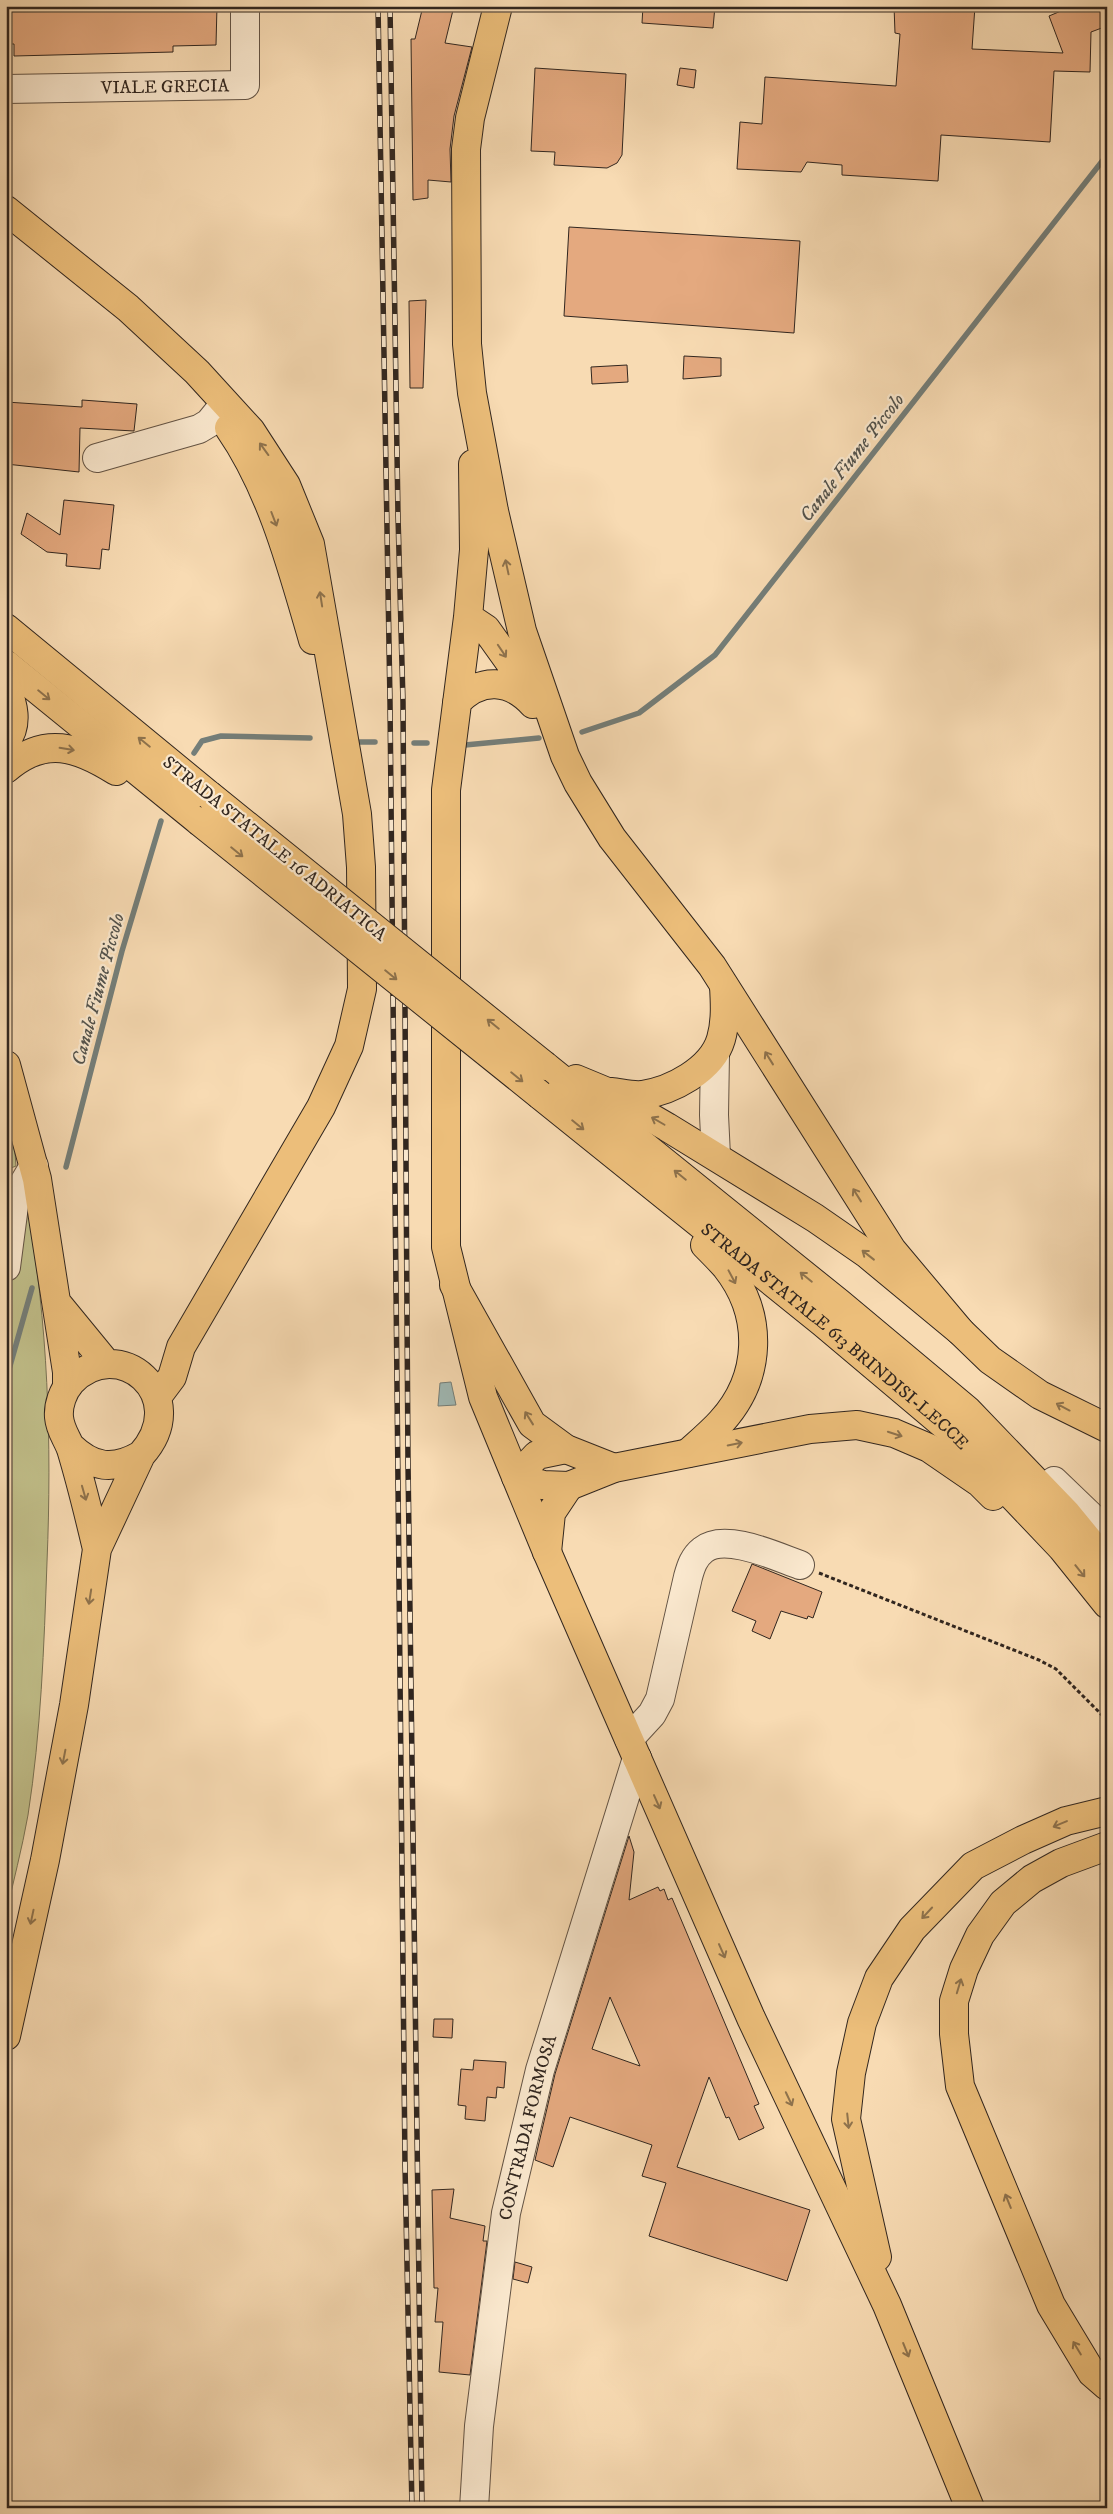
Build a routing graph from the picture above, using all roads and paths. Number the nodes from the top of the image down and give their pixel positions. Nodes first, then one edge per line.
1 (245, 6) edge
2 (498, 6) edge
3 (6, 89) edge
4 (6, 210) edge
5 (128, 308) junction
6 (472, 393) junction
7 (218, 412) junction
8 (97, 458) dead end
9 (468, 616) junction
10 (6, 628) edge
11 (522, 632) junction
12 (6, 664) edge
13 (6, 685) edge
14 (457, 702) junction
15 (554, 728) junction
16 (6, 742) edge
17 (6, 768) edge
18 (349, 768) junction
19 (199, 821) junction
20 (724, 986) junction
21 (715, 1054) junction
22 (6, 1066) edge
23 (545, 1066) junction
24 (606, 1092) junction
25 (540, 1095) joint
26 (716, 1156) junction
27 (34, 1166) junction
28 (6, 1174) edge
29 (641, 1176) junction
30 (6, 1267) edge
31 (454, 1286) junction
32 (56, 1301) junction
33 (839, 1303) junction
34 (960, 1331) junction
35 (107, 1364) junction
36 (67, 1387) junction
37 (157, 1397) junction
38 (1107, 1428) edge
39 (70, 1446) junction
40 (566, 1449) junction
41 (688, 1453) junction
42 (141, 1454) junction
43 (614, 1468) junction
44 (516, 1477) junction
45 (569, 1486) junction
46 (1107, 1532) edge
47 (1062, 1548) junction
48 (97, 1549) junction
49 (547, 1552) junction
50 (1107, 1563) edge
51 (800, 1565) joint
52 (1107, 1604) edge
53 (1107, 1720) edge
54 (633, 1748) junction
55 (1107, 1811) edge
56 (1107, 1846) edge
57 (6, 2036) edge
58 (887, 2305) junction
59 (1107, 2386) edge
60 (474, 2508) edge
61 (970, 2508) edge

1 - 3 street, VIALE GRECIA
2 - 6 main road
4 - 5 main road
5 - 7 main road
18 -> 5 main road
6 - 9 main road
11 -> 6 main road
7 - 8 street
7 -> 18 main road
9 - 11 main road
9 - 14 main road
9 -> 15 main road
23 -> 10 main road, STRADA STATALE 16 ADRIATICA, bridge
11 - 15 main road
12 -> 19 main road, STRADA STATALE 16 ADRIATICA
13 - 16 main road
14 - 15 main road
14 - 31 main road
15 - 20 main road
17 -> 19 main road
18 - 37 main road
19 -> 25 main road, STRADA STATALE 16 ADRIATICA, bridge
20 - 21 main road
34 -> 20 main road
21 - 24 main road
21 - 26 street
22 - 27 main road
23 - 24 main road
33 -> 23 main road, STRADA STATALE 613 BRINDISI-LECCE
26 -> 24 main road
25 -> 29 main road, STRADA STATALE 613 BRINDISI-LECCE
34 -> 26 main road
27 - 28 street
27 - 30 street
27 - 32 main road
29 -> 41 main road
29 - 47 main road, STRADA STATALE 613 BRINDISI-LECCE
40 -> 31 main road
31 - 44 main road
32 - 35 main road
32 - 36 main road
33 - 46 street
33 - 50 main road, STRADA STATALE 613 BRINDISI-LECCE
38 -> 34 main road
35 - 36 main road
35 - 37 main road
36 - 39 main road
37 - 42 main road
39 - 42 main road
39 -> 48 main road
40 - 43 main road
40 - 44 main road
41 - 43 main road
41 -> 47 main road
42 - 48 main road
43 - 45 main road
44 - 45 main road
44 - 49 main road
45 - 49 main road
47 -> 52 main road, STRADA STATALE 613 BRINDISI-LECCE
48 -> 57 main road
49 - 54 main road
51 - 53 path
51 - 54 street
54 -> 58 main road
54 - 60 street, CONTRADA FORMOSA
55 -> 58 main road
59 -> 56 main road
58 -> 61 main road

